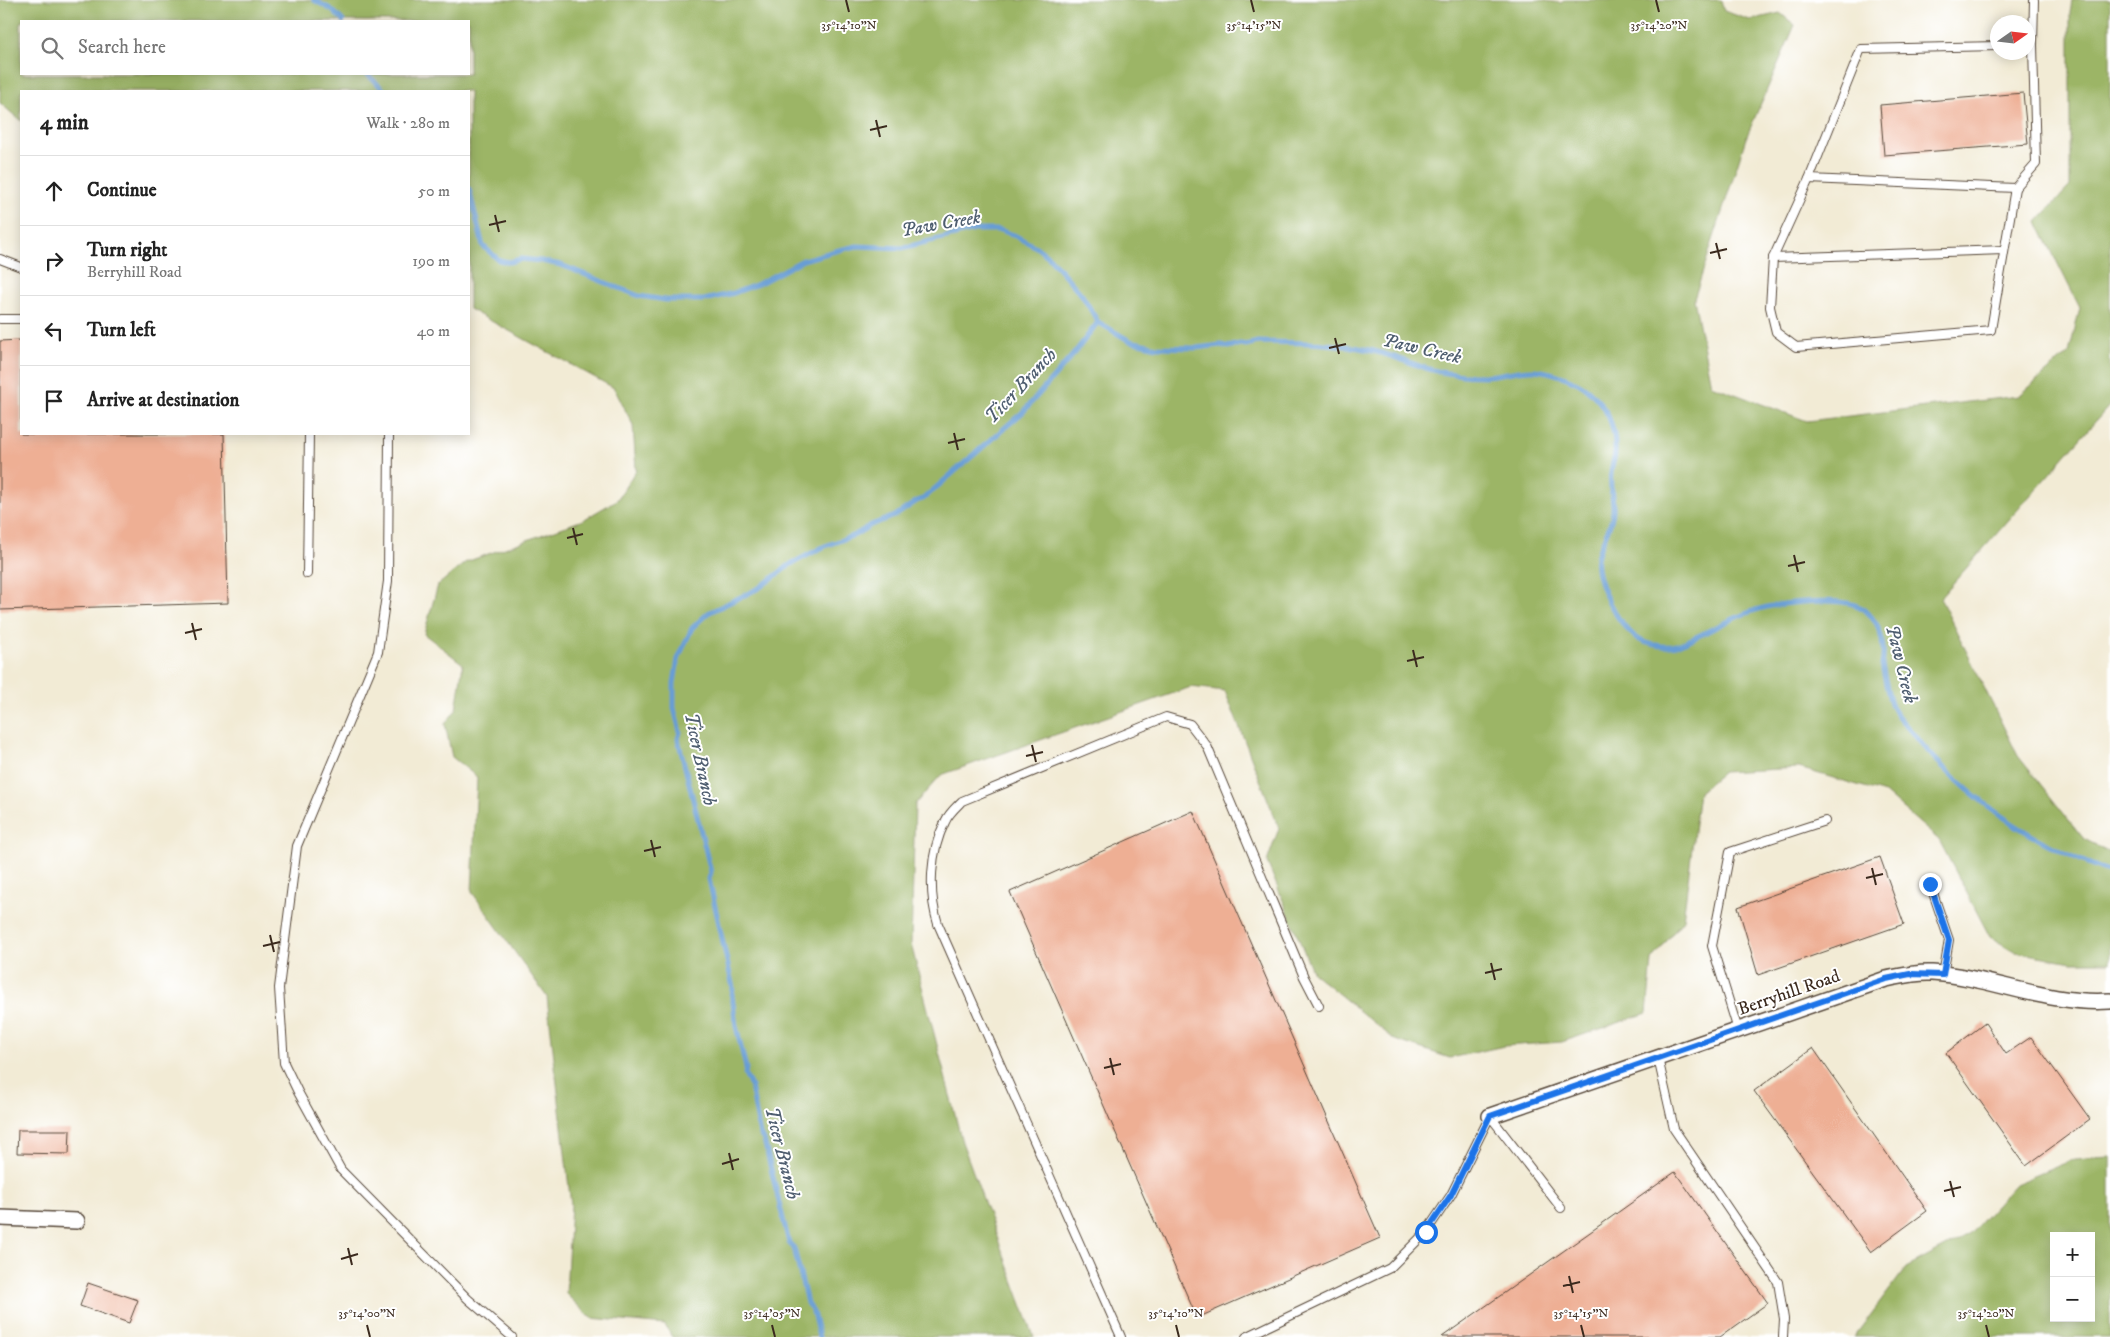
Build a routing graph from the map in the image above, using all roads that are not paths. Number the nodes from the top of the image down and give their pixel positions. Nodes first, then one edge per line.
1 (2034, 0) edge
2 (2033, 15) edge
3 (1990, 46) edge
4 (2031, 60) edge
5 (1809, 179) junction
6 (2015, 188) junction
7 (2004, 250) junction
8 (1773, 258) junction
9 (0, 259) edge
10 (20, 267) edge
11 (0, 319) edge
12 (20, 319) edge
13 (308, 435) edge
14 (389, 435) edge
15 (307, 574) dead end
16 (1825, 822) dead end
17 (1930, 884) dead end
18 (1943, 975) junction
19 (2110, 1001) edge
20 (1320, 1006) dead end
21 (1738, 1030) junction
22 (1658, 1058) junction
23 (1490, 1116) junction
24 (1561, 1208) dead end
25 (0, 1218) edge
26 (77, 1221) dead end
27 (512, 1337) edge
28 (1121, 1337) edge
29 (1246, 1337) edge
30 (1783, 1337) edge

1 - 2 lane
3 - 5 lane
4 - 6 lane
5 - 6 lane
5 - 8 lane
6 - 7 lane
7 - 8 lane
7 - 8 lane
9 - 10 lane
11 - 12 lane
13 - 15 lane
14 - 27 lane
16 - 21 lane
17 - 18 lane
18 - 19 street, Berryhill Road
18 - 21 street, Berryhill Road
20 - 28 lane
21 - 22 street, Berryhill Road
22 - 23 street, Berryhill Road
22 - 30 lane
23 - 24 lane
23 - 29 lane
25 - 26 street

